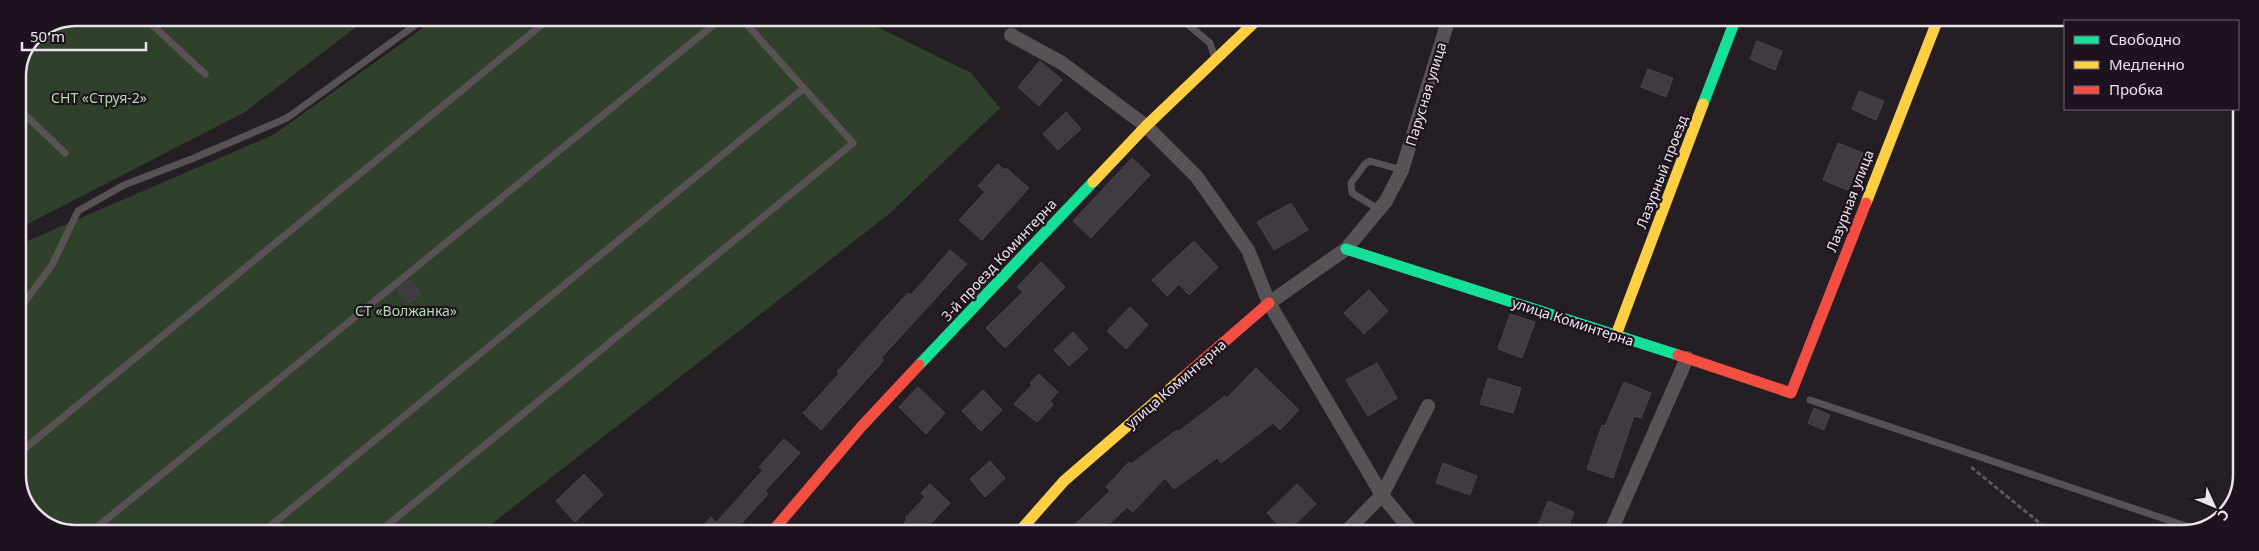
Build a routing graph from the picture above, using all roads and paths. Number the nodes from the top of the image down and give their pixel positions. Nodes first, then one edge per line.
1 (154, 26) edge
2 (414, 26) edge
3 (540, 26) edge
4 (712, 26) edge
5 (748, 26) edge
6 (1190, 26) edge
7 (1252, 26) edge
8 (1447, 26) edge
9 (1733, 26) edge
10 (1935, 26) edge
11 (1011, 36) dead end
12 (1216, 61) junction
13 (205, 74) dead end
14 (804, 88) junction
15 (26, 116) edge
16 (1146, 126) junction
17 (65, 153) dead end
18 (1402, 170) junction
19 (1380, 210) junction
20 (1346, 249) junction
21 (26, 300) edge
22 (1269, 302) junction
23 (1616, 335) junction
24 (1687, 358) junction
25 (1791, 393) joint
26 (1810, 400) dead end
27 (1428, 406) dead end
28 (26, 447) edge
29 (1968, 464) dead end
30 (1382, 495) junction
31 (100, 525) edge
32 (272, 525) edge
33 (388, 525) edge
34 (778, 525) edge
35 (1025, 525) edge
36 (1353, 525) edge
37 (1406, 525) edge
38 (1614, 525) edge
39 (2042, 525) edge
40 (2183, 525) edge

1 - 13 lane
2 - 21 lane
3 - 28 lane
4 - 31 lane
5 - 14 lane
6 - 12 lane
7 - 12 street, 3-й проезд Коминтерна
8 - 18 street, Парусная улица
9 - 23 street, Лазурный проезд
10 - 25 street, Лазурная улица
11 - 16 street
12 - 16 street, 3-й проезд Коминтерна
14 - 32 lane
14 - 33 lane
15 - 17 lane
16 - 22 street
16 - 34 street, 3-й проезд Коминтерна
18 - 19 street, улица Коминтерна
18 - 19 lane
19 - 20 street, улица Коминтерна
20 - 22 street, улица Коминтерна
20 - 23 street, улица Коминтерна
22 - 30 street
22 - 35 street, улица Коминтерна
23 - 24 street, улица Коминтерна
24 - 25 street, улица Коминтерна
24 - 38 street
26 - 40 lane
27 - 30 street
29 - 39 path
30 - 36 street
30 - 37 street

